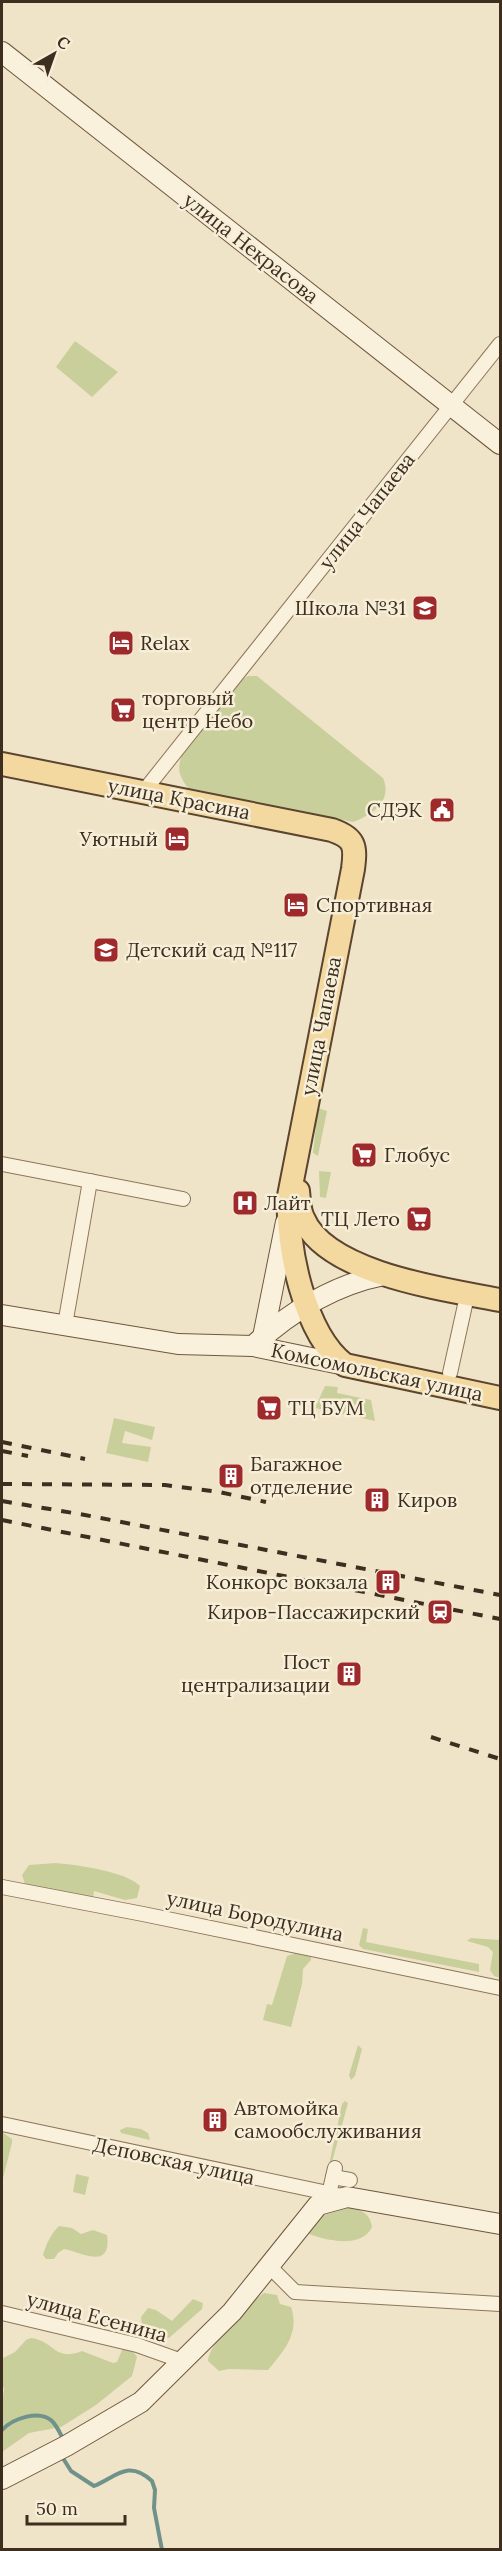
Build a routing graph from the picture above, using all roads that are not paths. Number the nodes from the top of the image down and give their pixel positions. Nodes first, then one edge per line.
1 (2, 52) edge
2 (501, 344) edge
3 (452, 404) junction
4 (501, 444) edge
5 (2, 764) edge
6 (144, 791) junction
7 (352, 842) joint
8 (2, 1164) edge
9 (293, 1169) junction
10 (90, 1181) junction
11 (183, 1199) dead end
12 (288, 1211) junction
13 (384, 1275) junction
14 (501, 1300) edge
15 (308, 1305) junction
16 (465, 1305) dead end
17 (2, 1315) edge
18 (65, 1325) junction
19 (258, 1342) junction
20 (345, 1365) junction
21 (450, 1373) dead end
22 (501, 1398) edge
23 (2, 1887) edge
24 (501, 1988) edge
25 (2, 2124) edge
26 (334, 2173) dead end
27 (342, 2190) junction
28 (501, 2224) edge
29 (269, 2266) junction
30 (501, 2304) edge
31 (2, 2313) edge
32 (182, 2361) junction
33 (2, 2479) edge

1 - 3 main road, улица Некрасова
2 - 3 street, улица Чапаева
3 - 4 main road, улица Некрасова
3 - 6 street, улица Чапаева
5 - 6 main road, улица Красина
6 - 7 main road, улица Красина
7 - 9 main road, улица Чапаева
8 - 10 street
9 - 12 main road, улица Чапаева
9 - 13 main road, Комсомольская улица
10 - 11 street
10 - 18 street
12 - 15 main road, улица Чапаева
12 - 19 main road, улица Чапаева
13 - 14 main road, Комсомольская улица
13 - 15 main road, Комсомольская улица
15 - 19 main road, Комсомольская улица
15 - 20 main road, улица Чапаева
16 - 21 street
17 - 18 main road, Комсомольская улица
18 - 19 main road, Комсомольская улица
19 - 20 main road, Комсомольская улица
20 - 22 main road, Комсомольская улица
23 - 24 street, улица Бородулина
25 - 27 street, Деповская улица
26 - 27 street
27 - 28 main road, Деповская улица
27 - 29 main road, Деповская улица
29 - 30 street
29 - 32 main road, Деповская улица
31 - 32 street, улица Есенина
32 - 33 main road, Деповская улица

